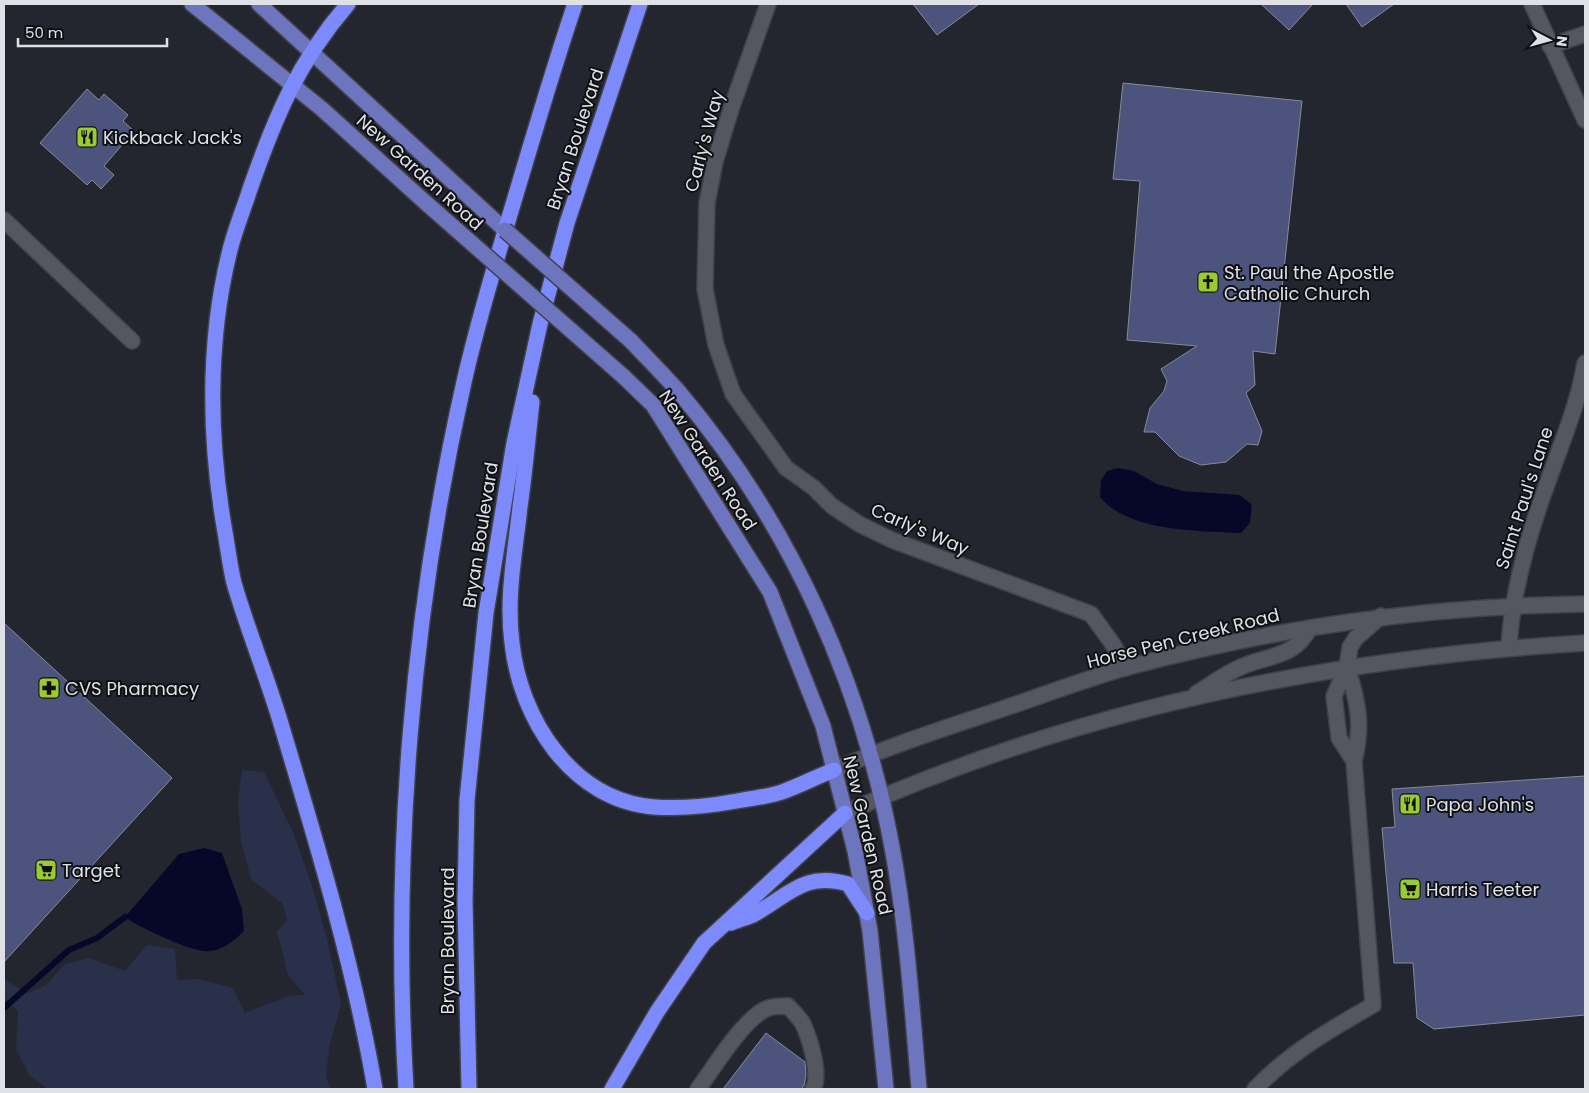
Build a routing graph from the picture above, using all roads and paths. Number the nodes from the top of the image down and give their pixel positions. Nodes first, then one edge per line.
1 (192, 4) edge
2 (259, 4) edge
3 (348, 4) edge
4 (575, 4) edge
5 (640, 4) edge
6 (768, 4) edge
7 (1532, 4) edge
8 (1585, 34) edge
9 (1550, 46) junction
10 (310, 51) junction
11 (291, 86) junction
12 (1585, 120) edge
13 (4, 220) edge
14 (540, 324) junction
15 (132, 341) dead end
16 (1585, 363) edge
17 (1585, 604) edge
18 (1512, 605) junction
19 (1381, 616) junction
20 (1310, 628) junction
21 (1585, 642) edge
22 (1509, 647) junction
23 (1347, 667) junction
24 (1126, 668) junction
25 (1184, 700) junction
26 (871, 754) junction
27 (1354, 761) junction
28 (834, 770) junction
29 (882, 797) junction
30 (845, 813) junction
31 (867, 913) junction
32 (722, 926) junction
33 (375, 1089) edge
34 (406, 1089) edge
35 (469, 1089) edge
36 (612, 1089) edge
37 (698, 1089) edge
38 (813, 1089) edge
39 (886, 1089) edge
40 (919, 1089) edge
41 (1255, 1089) edge

1 - 11 main road, New Garden Road
2 - 10 main road, New Garden Road
3 - 10 highway
4 - 34 highway
5 - 14 highway, Bryan Boulevard
6 - 24 street, Carly's Way
7 - 9 street
8 - 9 street
9 - 12 street
10 - 11 highway
10 - 26 main road, New Garden Road, bridge
11 - 28 main road, New Garden Road, bridge
11 - 33 highway
13 - 15 street
14 - 28 highway
14 - 35 highway, Bryan Boulevard
16 - 18 street, Saint Paul's Lane
17 - 18 street, Horse Pen Creek Road
18 - 19 street, Horse Pen Creek Road
18 - 22 street, Saint Paul's Lane
19 - 20 street, Horse Pen Creek Road
19 - 23 street
20 - 24 street, Horse Pen Creek Road
20 - 25 street
21 - 22 street
22 - 23 street
23 - 25 street
23 - 27 street
23 - 27 street
24 - 26 street, Horse Pen Creek Road
25 - 29 street
26 - 28 street, Horse Pen Creek Road
26 - 29 main road, New Garden Road
27 - 41 street
28 - 30 main road, New Garden Road
29 - 30 street
29 - 40 main road, New Garden Road
30 - 31 main road, New Garden Road
30 - 32 highway
31 - 32 highway
31 - 39 main road, New Garden Road
32 - 36 highway
37 - 38 street

